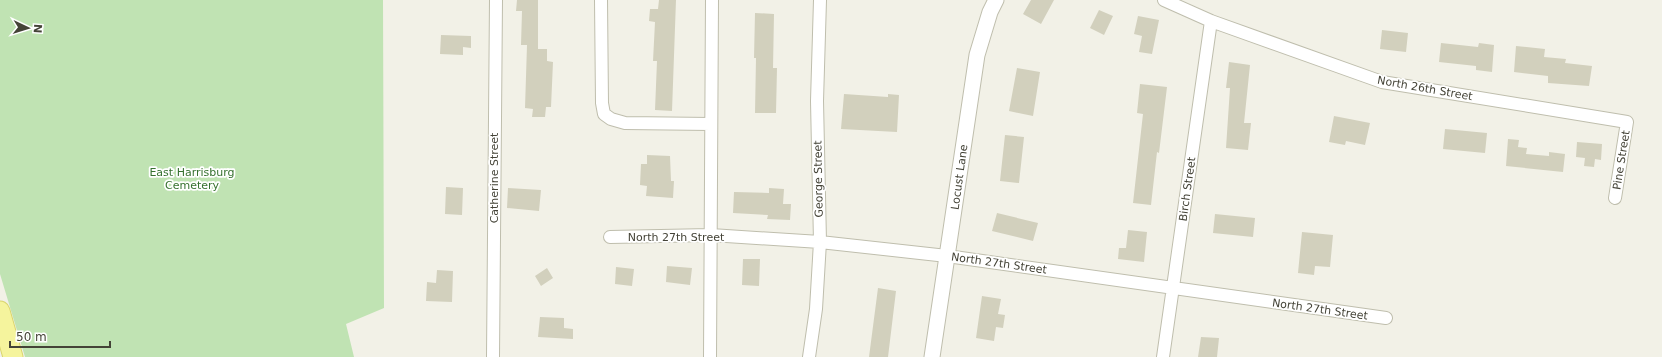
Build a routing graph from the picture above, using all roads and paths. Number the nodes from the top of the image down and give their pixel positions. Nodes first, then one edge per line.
1 (496, 0) edge
2 (602, 0) edge
3 (712, 0) edge
4 (820, 0) edge
5 (996, 0) edge
6 (1164, 0) edge
7 (1211, 21) junction
8 (1627, 122) joint
9 (712, 124) junction
10 (1615, 198) dead end
11 (711, 235) junction
12 (610, 237) dead end
13 (820, 242) junction
14 (947, 256) junction
15 (1174, 289) junction
16 (0, 311) edge
17 (1386, 318) dead end
18 (13, 357) edge
19 (493, 357) edge
20 (710, 357) edge
21 (809, 357) edge
22 (932, 357) edge
23 (1163, 357) edge

1 - 19 street, Catherine Street
2 - 9 street
3 - 9 street
4 - 13 street, George Street
5 - 14 street, Locust Lane
6 - 7 street, North 26th Street
7 - 8 street, North 26th Street
7 - 15 street, Birch Street
8 - 10 street, Pine Street
9 - 11 street
11 - 12 street, North 27th Street
11 - 13 street, North 27th Street
11 - 20 street
13 - 14 street, North 27th Street
13 - 21 street, George Street
14 - 15 street, North 27th Street
14 - 22 street, Locust Lane
15 - 17 street, North 27th Street
15 - 23 street, Birch Street
16 - 18 main road

